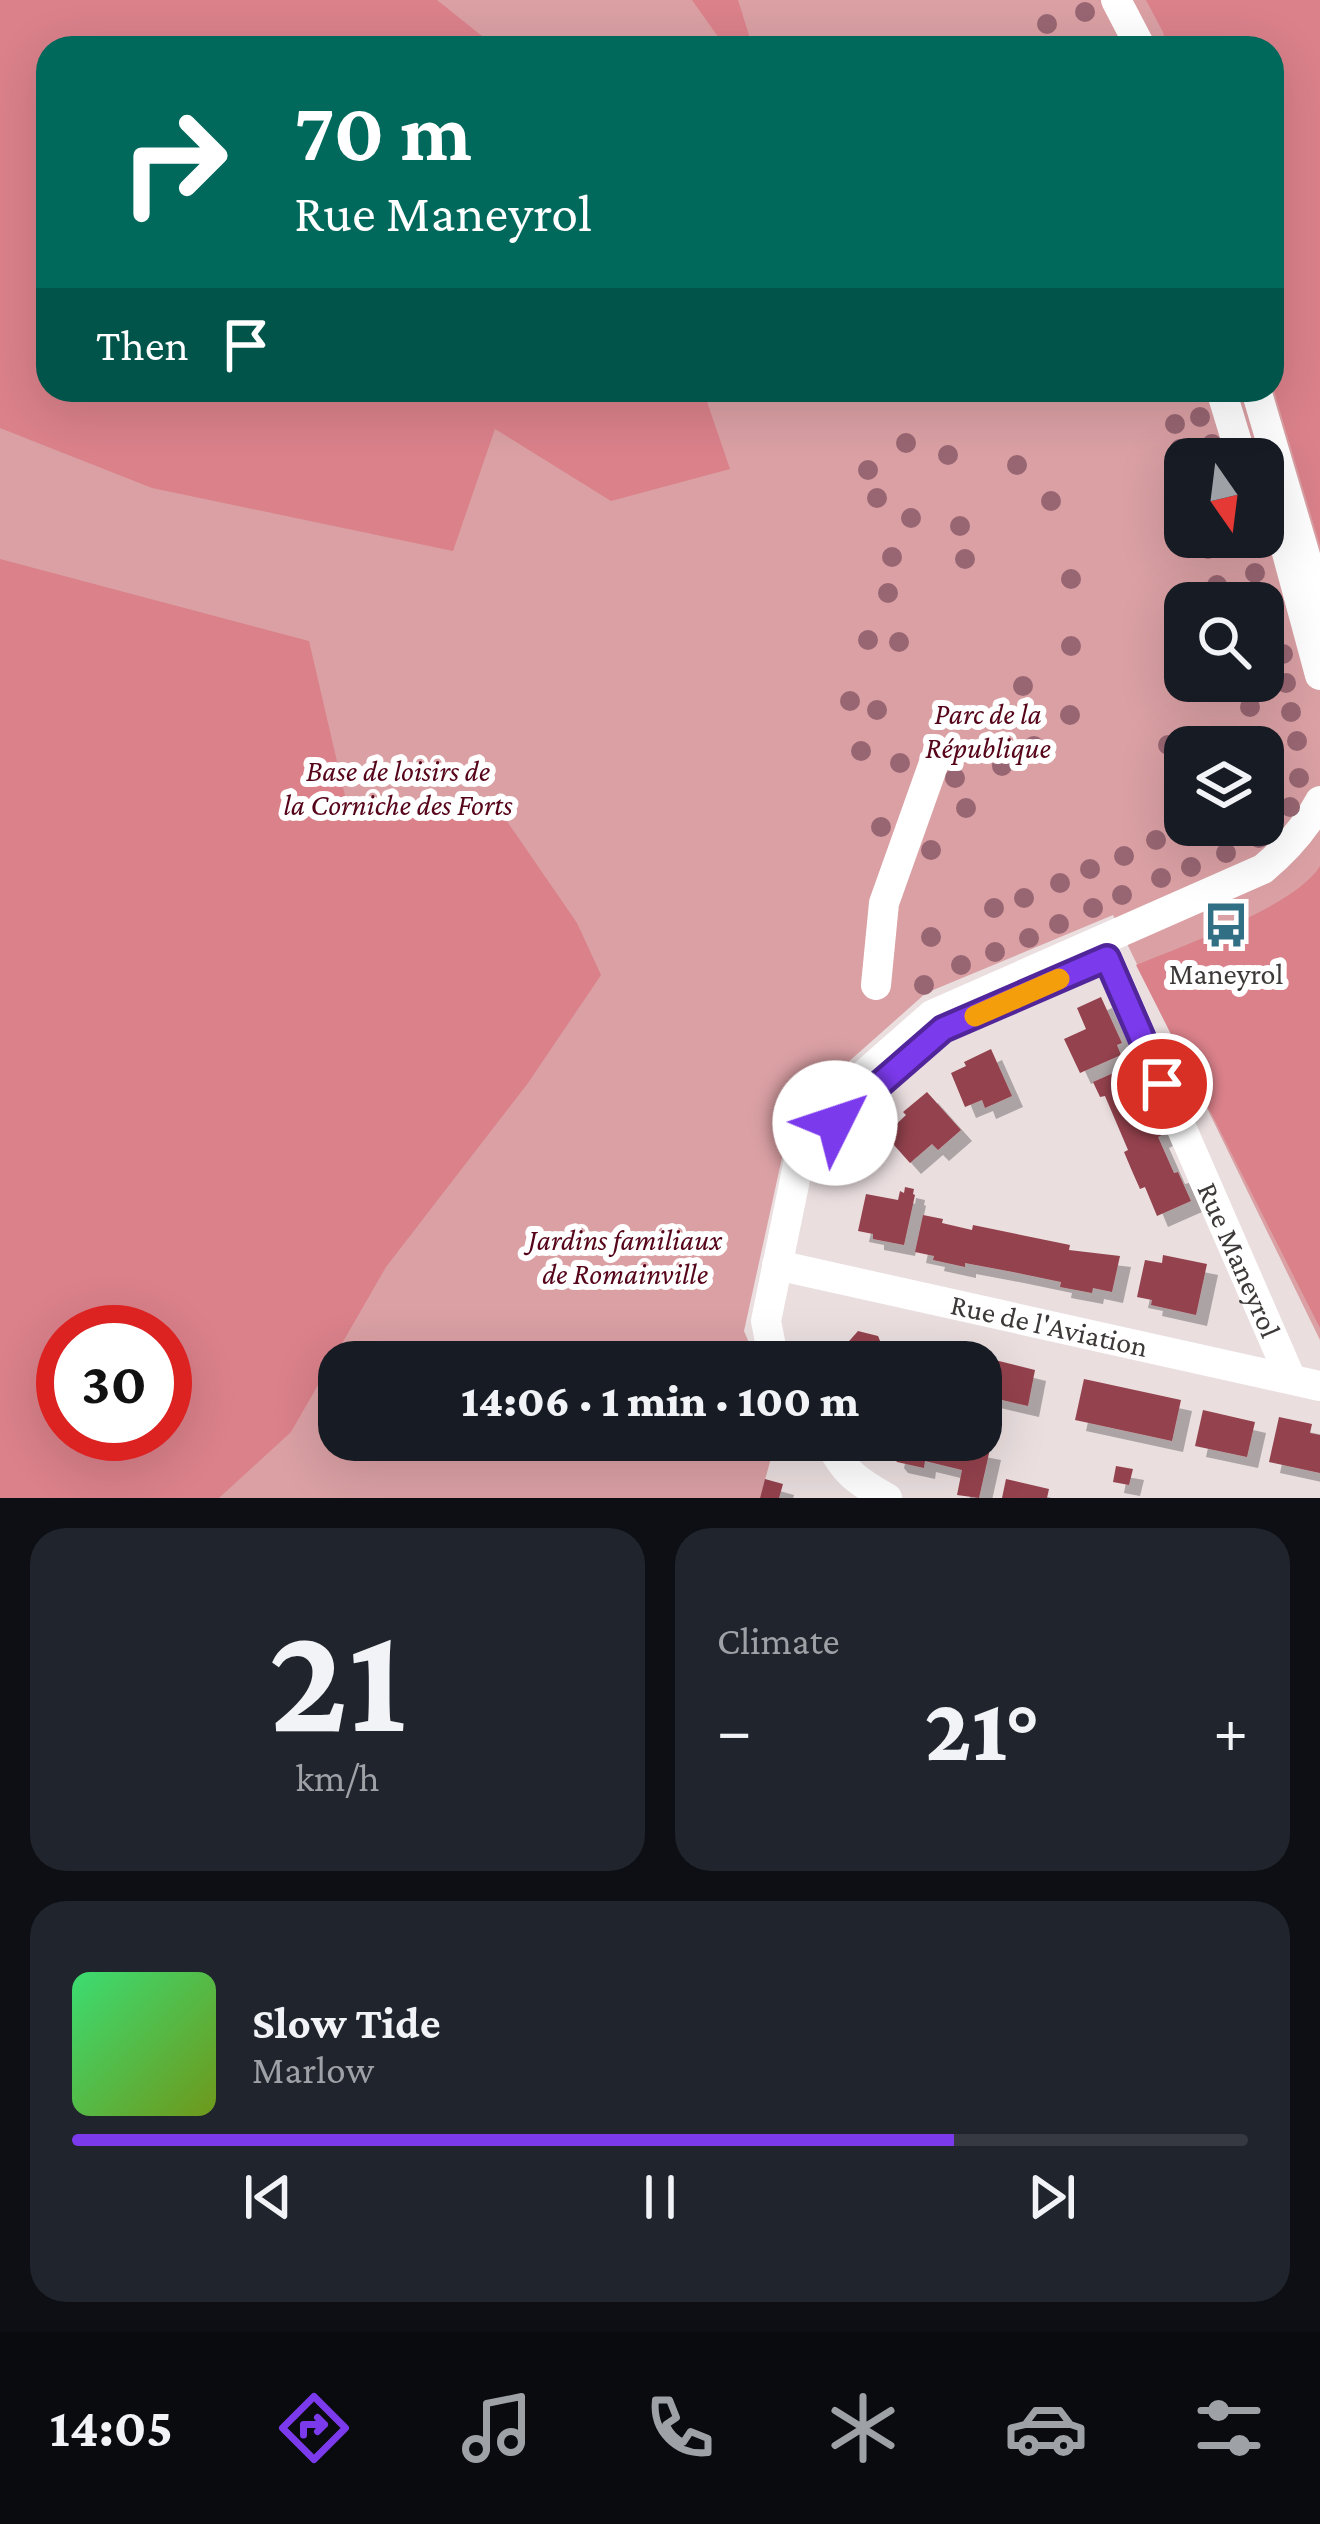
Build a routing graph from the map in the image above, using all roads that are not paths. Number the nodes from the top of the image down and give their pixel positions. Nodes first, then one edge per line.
1 (1116, 0) edge
2 (1133, 0) edge
3 (1135, 36) edge
4 (1150, 36) edge
5 (1225, 402) edge
6 (1260, 402) edge
7 (1236, 438) edge
8 (1284, 542) edge
9 (1320, 606) edge
10 (1320, 675) edge
11 (935, 760) dead end
12 (1320, 801) edge
13 (1320, 841) edge
14 (1104, 950) junction
15 (876, 985) dead end
16 (786, 1267) junction
17 (770, 1341) edge
18 (787, 1341) edge
19 (1306, 1383) edge
20 (819, 1461) edge
21 (838, 1461) edge
22 (854, 1498) edge
23 (887, 1498) edge

1 - 3 street
2 - 4 street
5 - 7 street
6 - 9 street
8 - 10 street
11 - 15 street
12 - 14 street
13 - 14 street
14 - 16 street
14 - 19 street, Rue Maneyrol
16 - 17 street
16 - 18 street
16 - 19 street, Rue de l'Aviation
20 - 22 street
21 - 23 street

